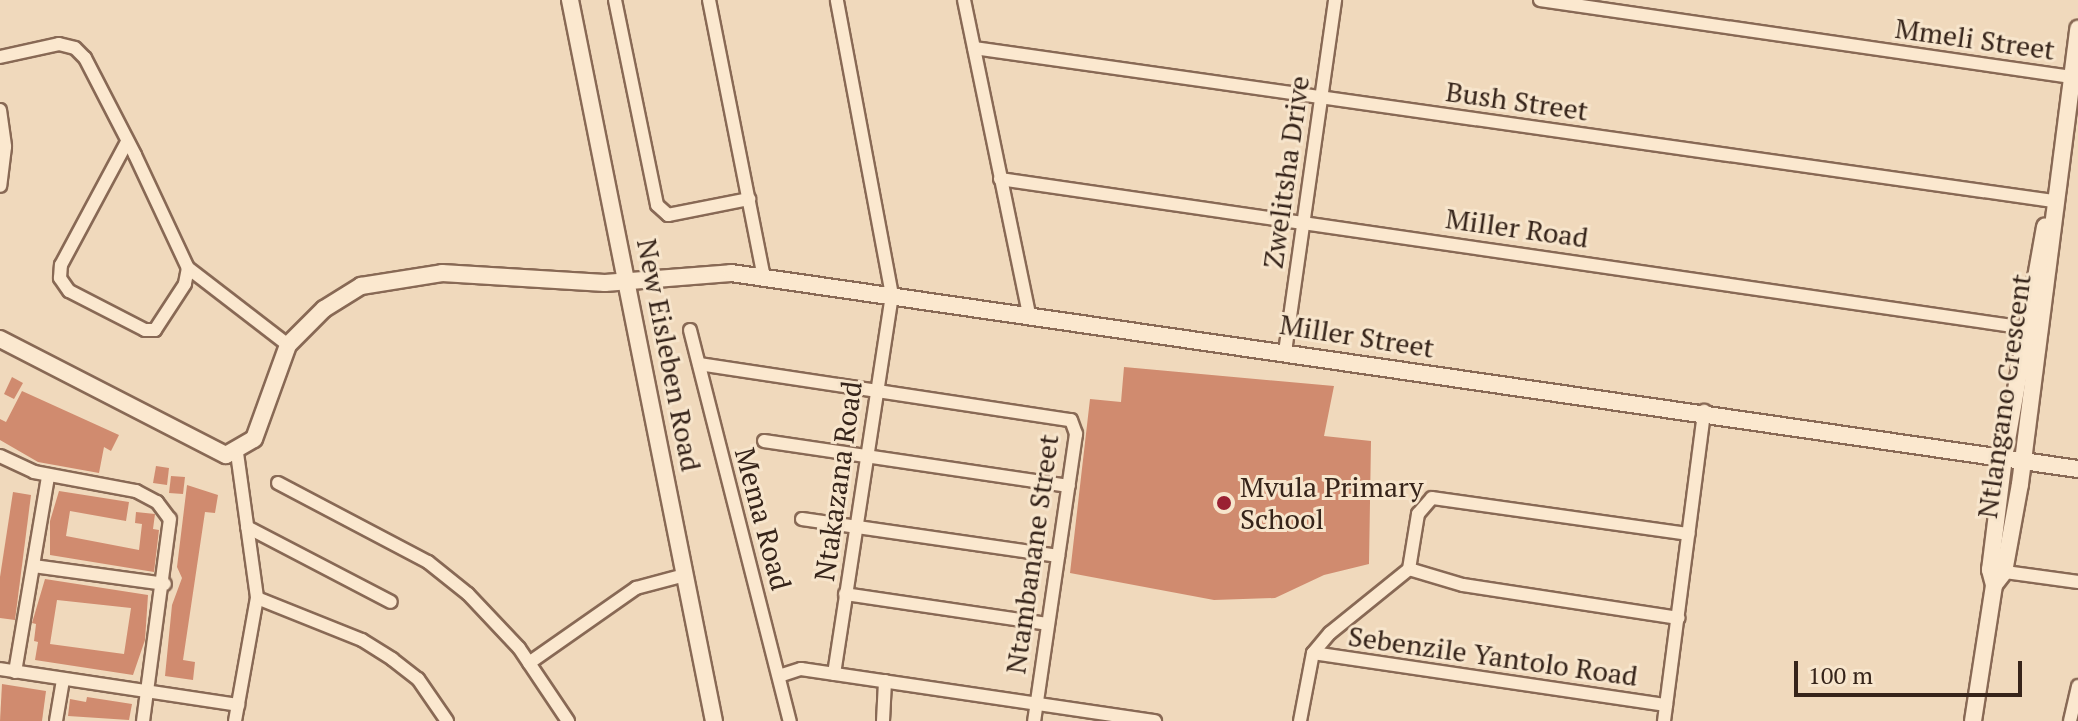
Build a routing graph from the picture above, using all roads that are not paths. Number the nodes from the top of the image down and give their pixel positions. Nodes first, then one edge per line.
1 (570, 0) edge
2 (615, 0) edge
3 (709, 0) edge
4 (837, 0) edge
5 (964, 0) edge
6 (1335, 0) edge
7 (1540, 0) edge
8 (2078, 29) edge
9 (974, 48) junction
10 (0, 57) edge
11 (2071, 77) junction
12 (1321, 99) junction
13 (0, 110) edge
14 (127, 142) junction
15 (1000, 179) junction
16 (0, 186) edge
17 (749, 199) junction
18 (2053, 206) junction
19 (1302, 222) junction
20 (188, 268) junction
21 (764, 278) junction
22 (627, 282) junction
23 (892, 295) junction
24 (1029, 314) junction
25 (2026, 328) junction
26 (690, 330) dead end
27 (0, 339) edge
28 (288, 345) junction
29 (1285, 352) junction
30 (699, 364) junction
31 (875, 386) junction
32 (1704, 411) junction
33 (764, 441) dead end
34 (237, 453) junction
35 (0, 456) edge
36 (866, 457) junction
37 (2004, 457) junction
38 (2023, 459) junction
39 (2078, 469) edge
40 (48, 476) junction
41 (278, 483) dead end
42 (1069, 486) junction
43 (802, 519) dead end
44 (247, 527) junction
45 (855, 527) junction
46 (1688, 534) junction
47 (1058, 556) junction
48 (34, 566) junction
49 (1409, 569) junction
50 (685, 575) junction
51 (1996, 576) junction
52 (2078, 582) edge
53 (165, 584) junction
54 (845, 594) junction
55 (257, 598) junction
56 (391, 602) dead end
57 (1678, 618) junction
58 (1048, 624) junction
59 (1313, 653) junction
60 (529, 663) junction
61 (0, 669) edge
62 (15, 672) junction
63 (834, 674) junction
64 (779, 676) junction
65 (63, 680) junction
66 (885, 681) junction
67 (2078, 686) edge
68 (147, 691) junction
69 (238, 705) junction
70 (1036, 705) junction
71 (1666, 705) junction
72 (56, 721) edge
73 (143, 721) edge
74 (235, 721) edge
75 (447, 721) edge
76 (568, 721) edge
77 (714, 721) edge
78 (790, 721) edge
79 (883, 721) edge
80 (1034, 721) edge
81 (1155, 721) edge
82 (1300, 721) edge
83 (1664, 721) edge
84 (1973, 721) edge
85 (2070, 721) edge

1 - 22 street, New Eisleben Road
2 - 17 street
3 - 17 street
4 - 23 street
5 - 9 street
6 - 12 street, Zwelitsha Drive
7 - 11 street, Mmeli Street
8 - 11 street, Ntlangano Crescent
9 - 12 street, Bush Street
9 - 15 street
10 - 14 street
11 - 18 street, Ntlangano Crescent
12 - 18 street, Bush Street
12 - 19 street, Zwelitsha Drive
13 - 16 street
14 - 20 street
14 - 20 street
15 - 19 street, Miller Road
15 - 24 street
17 - 21 street
18 - 25 street, Ntlangano Crescent
18 - 38 street, Ntlangano Crescent
19 - 25 street, Miller Road
19 - 29 street, Zwelitsha Drive
20 - 28 street
21 - 22 street, Miller Street
21 - 23 street, Miller Street
22 - 28 street, Miller Street
22 - 50 street, New Eisleben Road
23 - 24 street, Miller Street
23 - 31 street, Ntakazana Road
24 - 29 street, Miller Street
25 - 37 street, Ntlangano Crescent
26 - 30 street, Mema Road
27 - 34 street
28 - 34 street
29 - 32 street, Miller Street
30 - 31 street
30 - 64 street, Mema Road
31 - 36 street, Ntakazana Road
31 - 42 street, Ntambanane Street
32 - 37 street, Miller Street
32 - 46 street
33 - 36 street
34 - 44 street
35 - 40 street
36 - 42 street
36 - 45 street, Ntakazana Road
37 - 38 street, Miller Street
37 - 51 street, Ntlangano Crescent
38 - 39 street, Miller Street
38 - 51 street, Ntlangano Crescent
40 - 48 street
40 - 53 street
41 - 60 street
42 - 47 street, Ntambanane Street
43 - 45 street
44 - 55 street
44 - 56 street
45 - 47 street
45 - 54 street, Ntakazana Road
46 - 49 street
46 - 57 street
47 - 58 street, Ntambanane Street
48 - 53 street
48 - 62 street
49 - 57 street
49 - 59 street
50 - 60 street
50 - 77 street, New Eisleben Road
51 - 52 street
51 - 84 street, Ntlangano Crescent
53 - 68 street
54 - 58 street
54 - 63 street, Ntakazana Road
55 - 69 street
55 - 75 street
57 - 71 street
58 - 70 street, Ntambanane Street
59 - 71 street, Sebenzile Yantolo Road
59 - 82 street
60 - 76 street
61 - 62 street
62 - 65 street
63 - 64 street
63 - 66 street
64 - 78 street, Mema Road
65 - 68 street
65 - 72 street
66 - 70 street
66 - 79 street
67 - 85 street
68 - 69 street
68 - 73 street
69 - 74 street
70 - 80 street, Ntambanane Street
70 - 81 street
71 - 83 street

